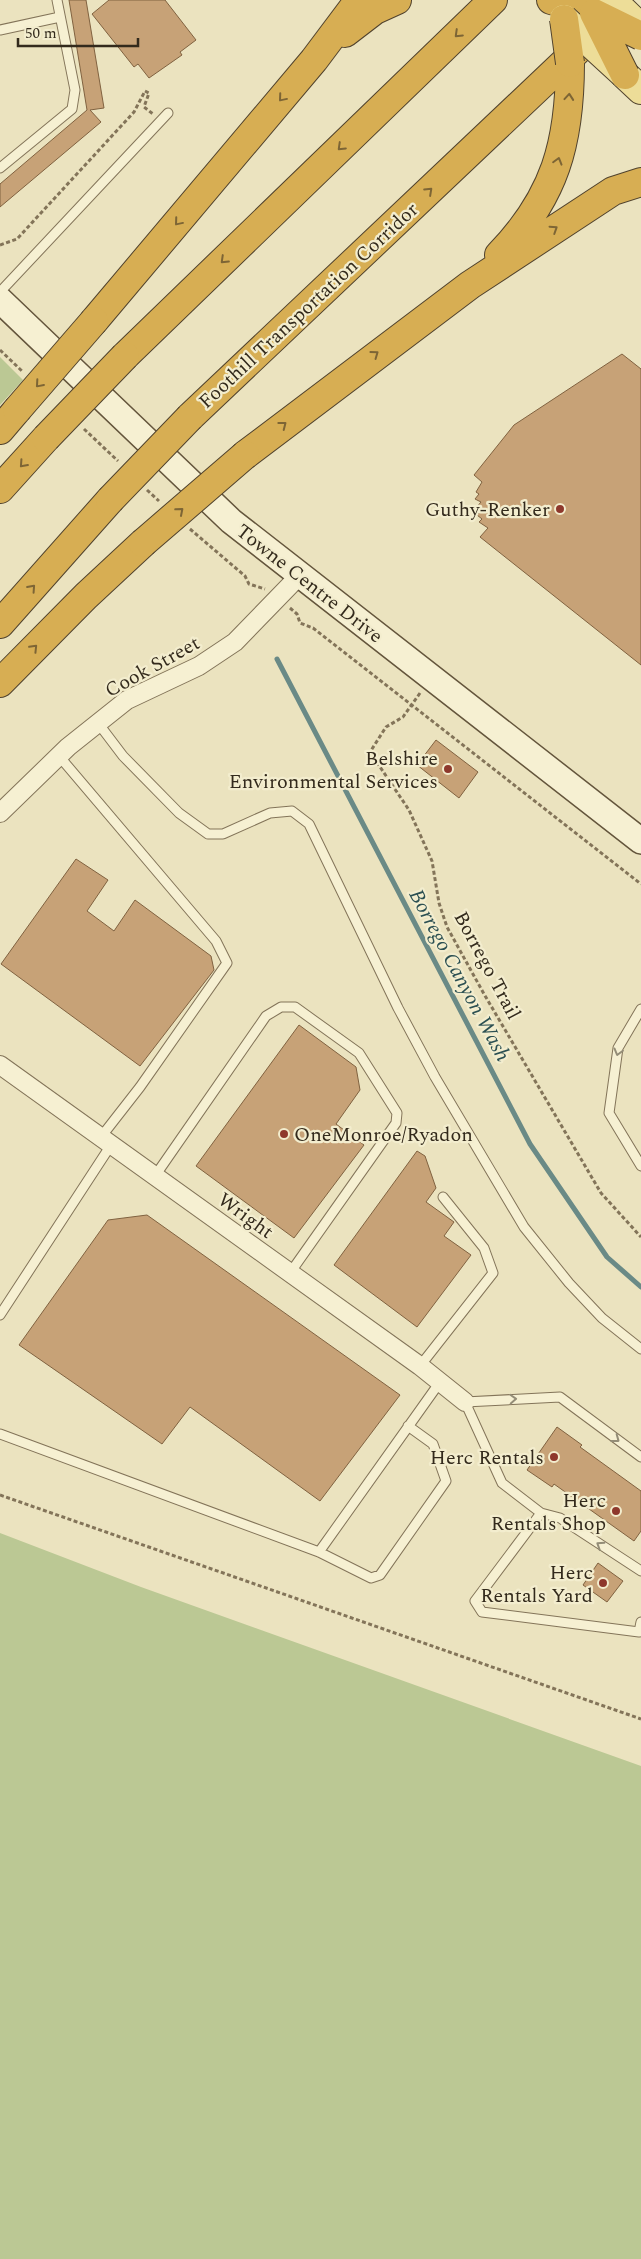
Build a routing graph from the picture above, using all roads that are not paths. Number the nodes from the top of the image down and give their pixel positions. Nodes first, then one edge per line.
1 (57, 0) edge
2 (359, 0) edge
3 (396, 0) edge
4 (493, 0) edge
5 (631, 0) edge
6 (555, 4) edge
7 (599, 4) edge
8 (60, 17) junction
9 (641, 28) edge
10 (0, 30) edge
11 (641, 36) edge
12 (314, 60) junction
13 (633, 82) edge
14 (168, 113) dead end
15 (0, 168) edge
16 (641, 182) edge
17 (470, 285) junction
18 (0, 292) edge
19 (0, 300) edge
20 (8, 420) edge
21 (0, 489) edge
22 (300, 575) junction
23 (0, 624) edge
24 (0, 683) edge
25 (98, 723) junction
26 (59, 756) junction
27 (0, 813) edge
28 (641, 841) edge
29 (641, 1010) edge
30 (0, 1065) edge
31 (106, 1141) junction
32 (641, 1166) edge
33 (155, 1176) junction
34 (444, 1197) dead end
35 (290, 1273) junction
36 (0, 1315) edge
37 (641, 1349) edge
38 (420, 1366) junction
39 (440, 1382) junction
40 (464, 1402) junction
41 (408, 1426) junction
42 (0, 1434) edge
43 (641, 1458) edge
44 (541, 1513) junction
45 (319, 1552) junction
46 (641, 1571) edge
47 (641, 1622) edge

1 - 8 lane
2 - 12 highway
3 - 12 highway
4 -> 21 highway, bridge
23 -> 5 highway, Foothill Transportation Corridor, bridge
6 - 7 highway
6 - 13 main road, bridge
17 -> 6 highway, bridge
7 - 9 main road, bridge
7 - 11 highway, bridge
7 - 13 highway, bridge
8 - 10 lane
8 - 15 lane
12 -> 20 highway, bridge
14 - 18 lane
17 -> 16 highway
24 -> 17 highway, bridge
19 - 22 street, Towne Centre Drive
22 - 25 street, Cook Street
22 - 28 street, Towne Centre Drive
25 - 26 street, Cook Street
25 - 37 lane
26 - 27 street, Cook Street
26 - 31 lane
29 -> 32 lane
30 - 31 street, Wright
31 - 33 street, Wright
31 - 36 lane
33 - 35 street, Wright
33 - 35 lane
34 - 38 lane
35 - 38 street, Wright
38 - 39 street, Wright
39 - 40 street, Wright
39 - 41 lane
40 -> 43 lane
40 - 44 lane
41 - 45 lane
41 - 45 lane
42 - 45 lane
46 -> 44 lane
44 - 47 lane

